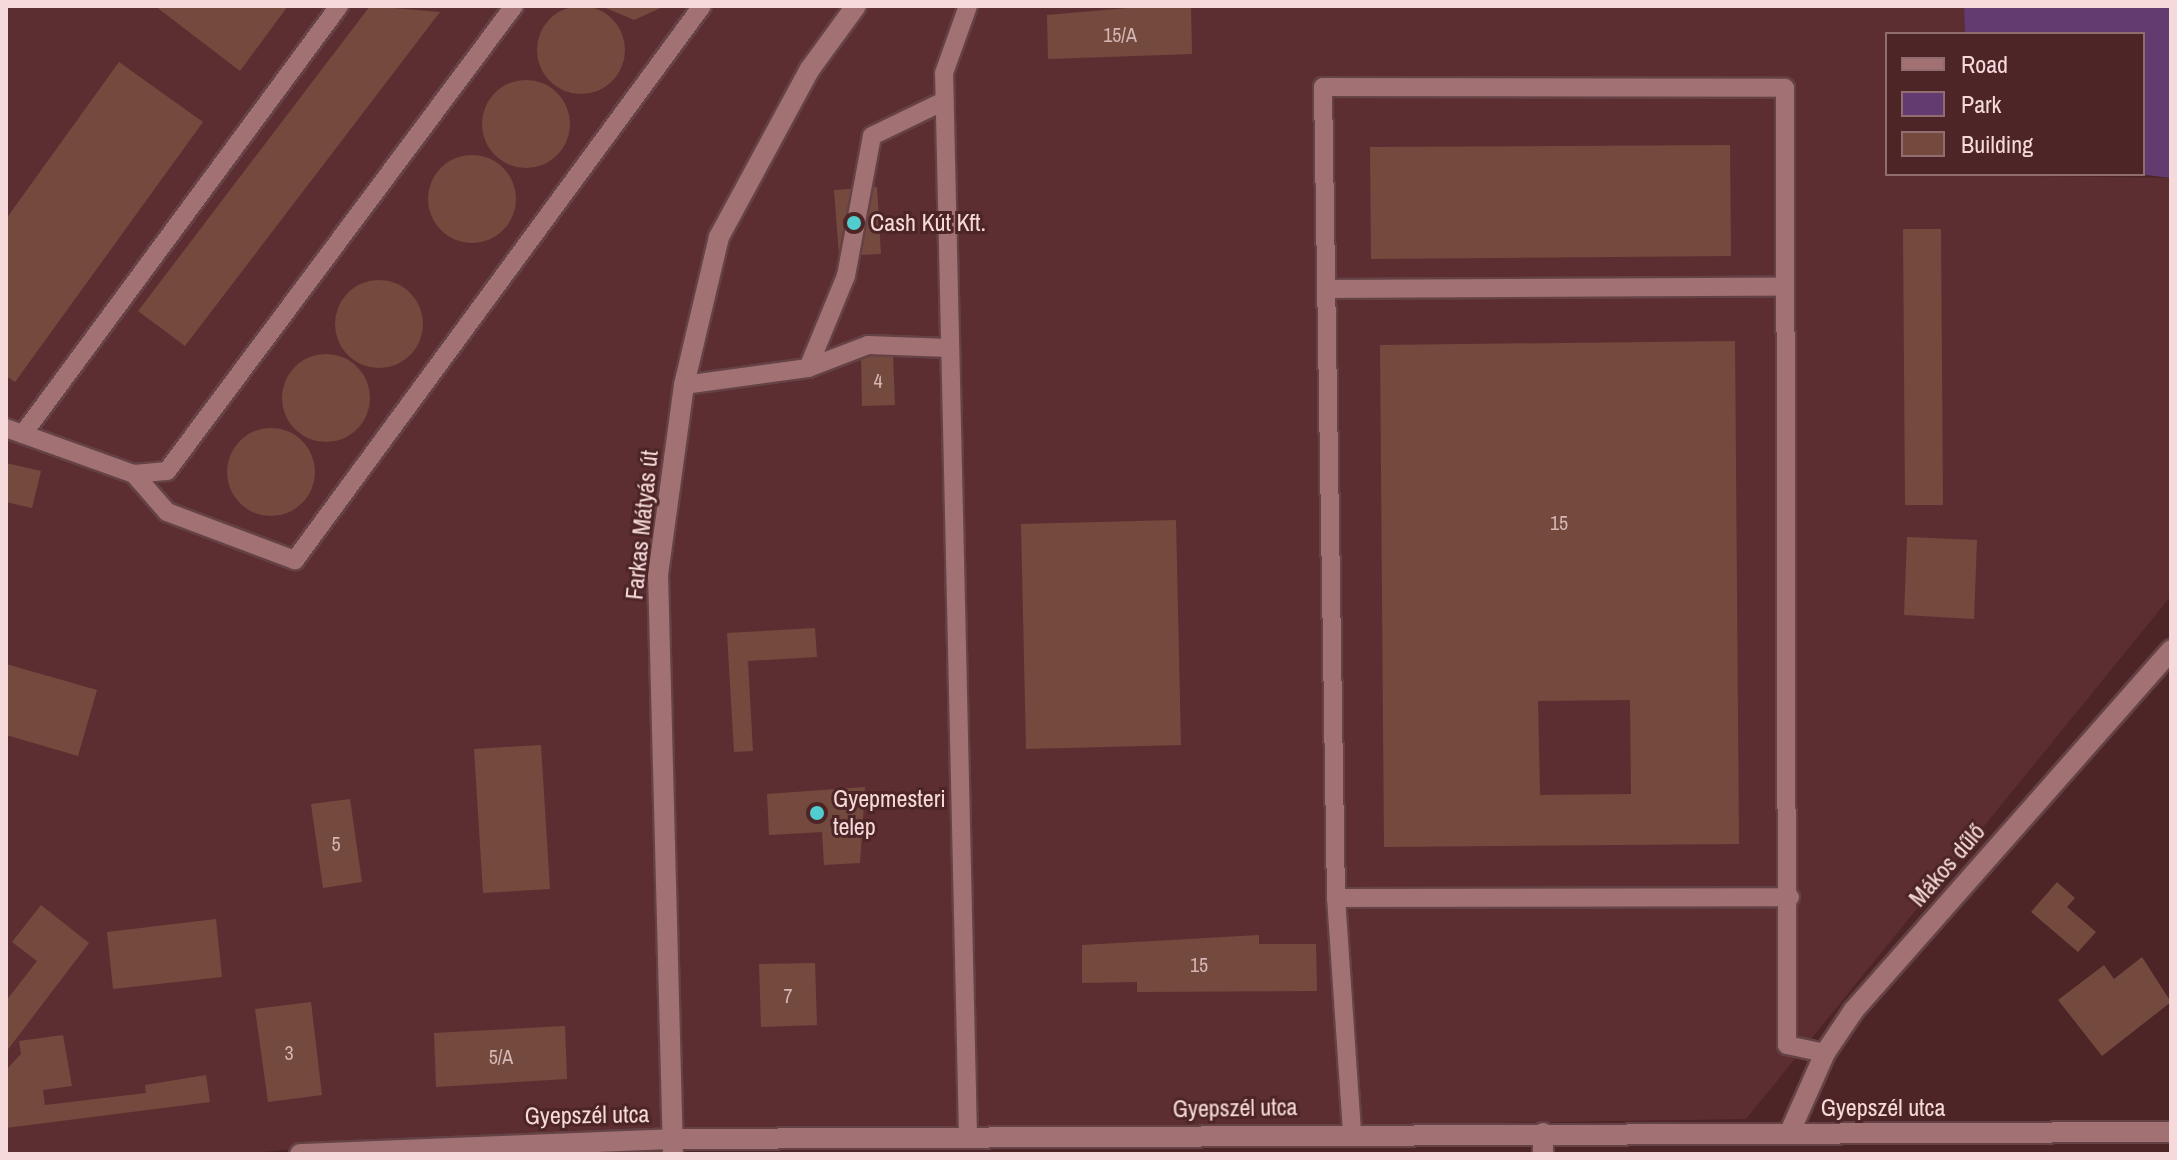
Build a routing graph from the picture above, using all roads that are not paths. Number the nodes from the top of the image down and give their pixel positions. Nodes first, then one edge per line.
1 (339, 6) edge
2 (514, 6) edge
3 (702, 6) edge
4 (856, 6) edge
5 (968, 6) edge
6 (944, 101) junction
7 (1785, 287) junction
8 (1329, 289) junction
9 (949, 348) junction
10 (808, 368) junction
11 (684, 385) junction
12 (14, 431) edge
13 (134, 474) junction
14 (2171, 650) edge
15 (1790, 897) junction
16 (1336, 898) junction
17 (1825, 1053) junction
18 (1352, 1132) junction
19 (2171, 1132) edge
20 (1543, 1133) junction
21 (1789, 1134) junction
22 (968, 1136) junction
23 (2036, 1144) edge
24 (1144, 1145) edge
25 (673, 1146) edge
26 (300, 1154) edge
27 (1543, 1154) edge

1 - 12 lane
2 - 13 lane
3 - 13 lane
4 - 11 street, Farkas Mátyás út
5 - 6 lane
6 - 9 lane
6 - 10 lane
7 - 8 lane
7 - 8 lane
7 - 15 lane
8 - 16 lane
9 - 10 lane
9 - 22 lane
10 - 11 lane
11 - 25 street, Farkas Mátyás út
12 - 13 lane
14 - 17 street, Mákos dűlő
15 - 16 lane
15 - 17 lane
16 - 18 lane
17 - 21 street, Mákos dűlő
18 - 20 street, Gyepszél utca
18 - 24 street, Gyepszél utca
19 - 23 street, Gyepszél utca
20 - 21 street, Gyepszél utca
20 - 27 street
21 - 23 street, Gyepszél utca
22 - 24 street, Gyepszél utca
22 - 25 street, Gyepszél utca
25 - 26 street, Gyepszél utca

